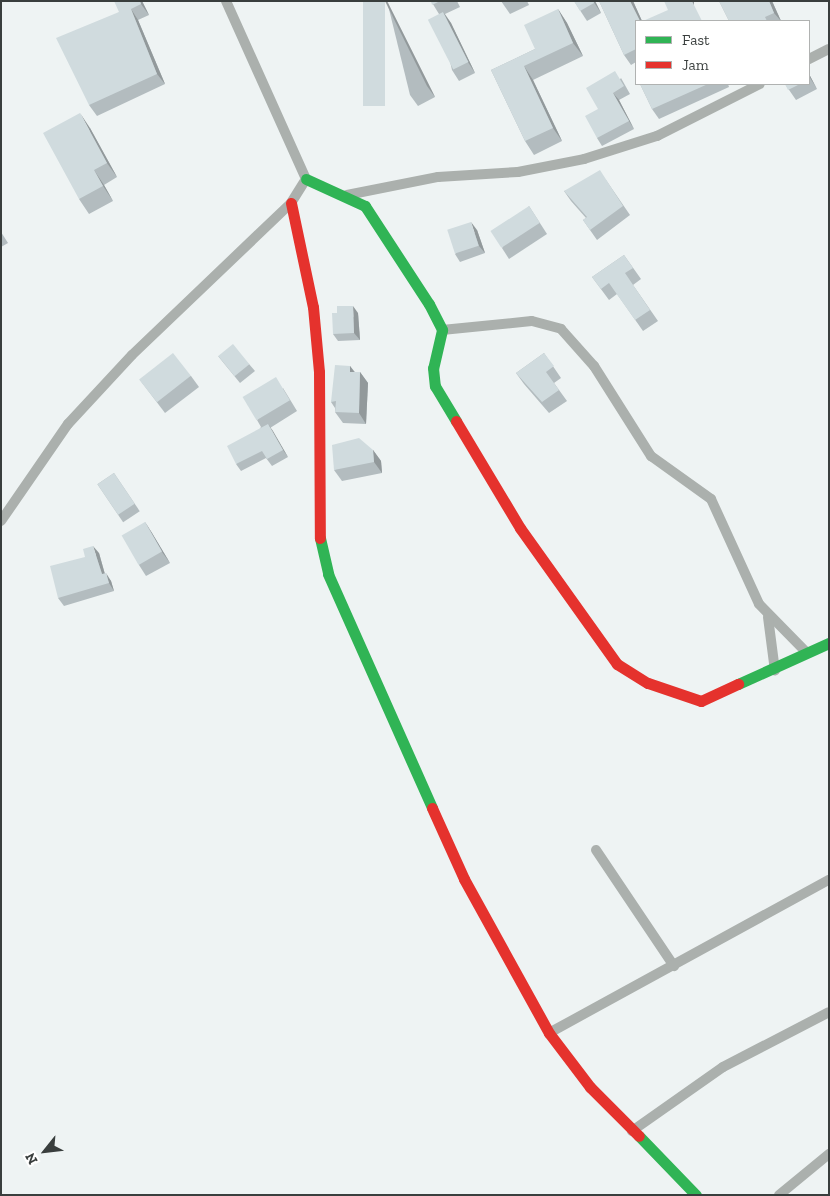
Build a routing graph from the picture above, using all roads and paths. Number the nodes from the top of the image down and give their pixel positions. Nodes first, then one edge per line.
1 (226, 1) edge
2 (829, 49) edge
3 (810, 58) edge
4 (758, 85) edge
5 (306, 180) junction
6 (347, 195) junction
7 (292, 203) junction
8 (442, 330) junction
9 (1, 520) edge
10 (768, 616) junction
11 (829, 643) edge
12 (807, 653) junction
13 (775, 671) junction
14 (596, 850) dead end
15 (829, 880) edge
16 (674, 966) junction
17 (829, 1012) edge
18 (549, 1033) junction
19 (632, 1131) junction
20 (829, 1154) edge
21 (696, 1195) edge
22 (780, 1195) edge

1 - 5 street
2 - 3 street
4 - 6 street
5 - 6 street
5 - 7 street
6 - 8 street
7 - 9 street
7 - 18 street
8 - 10 street
8 - 13 street
10 - 12 street
10 - 13 street
11 - 12 street
12 - 13 street
14 - 16 street
15 - 16 street
16 - 18 street
17 - 19 street
18 - 19 street
19 - 21 street
20 - 22 street

